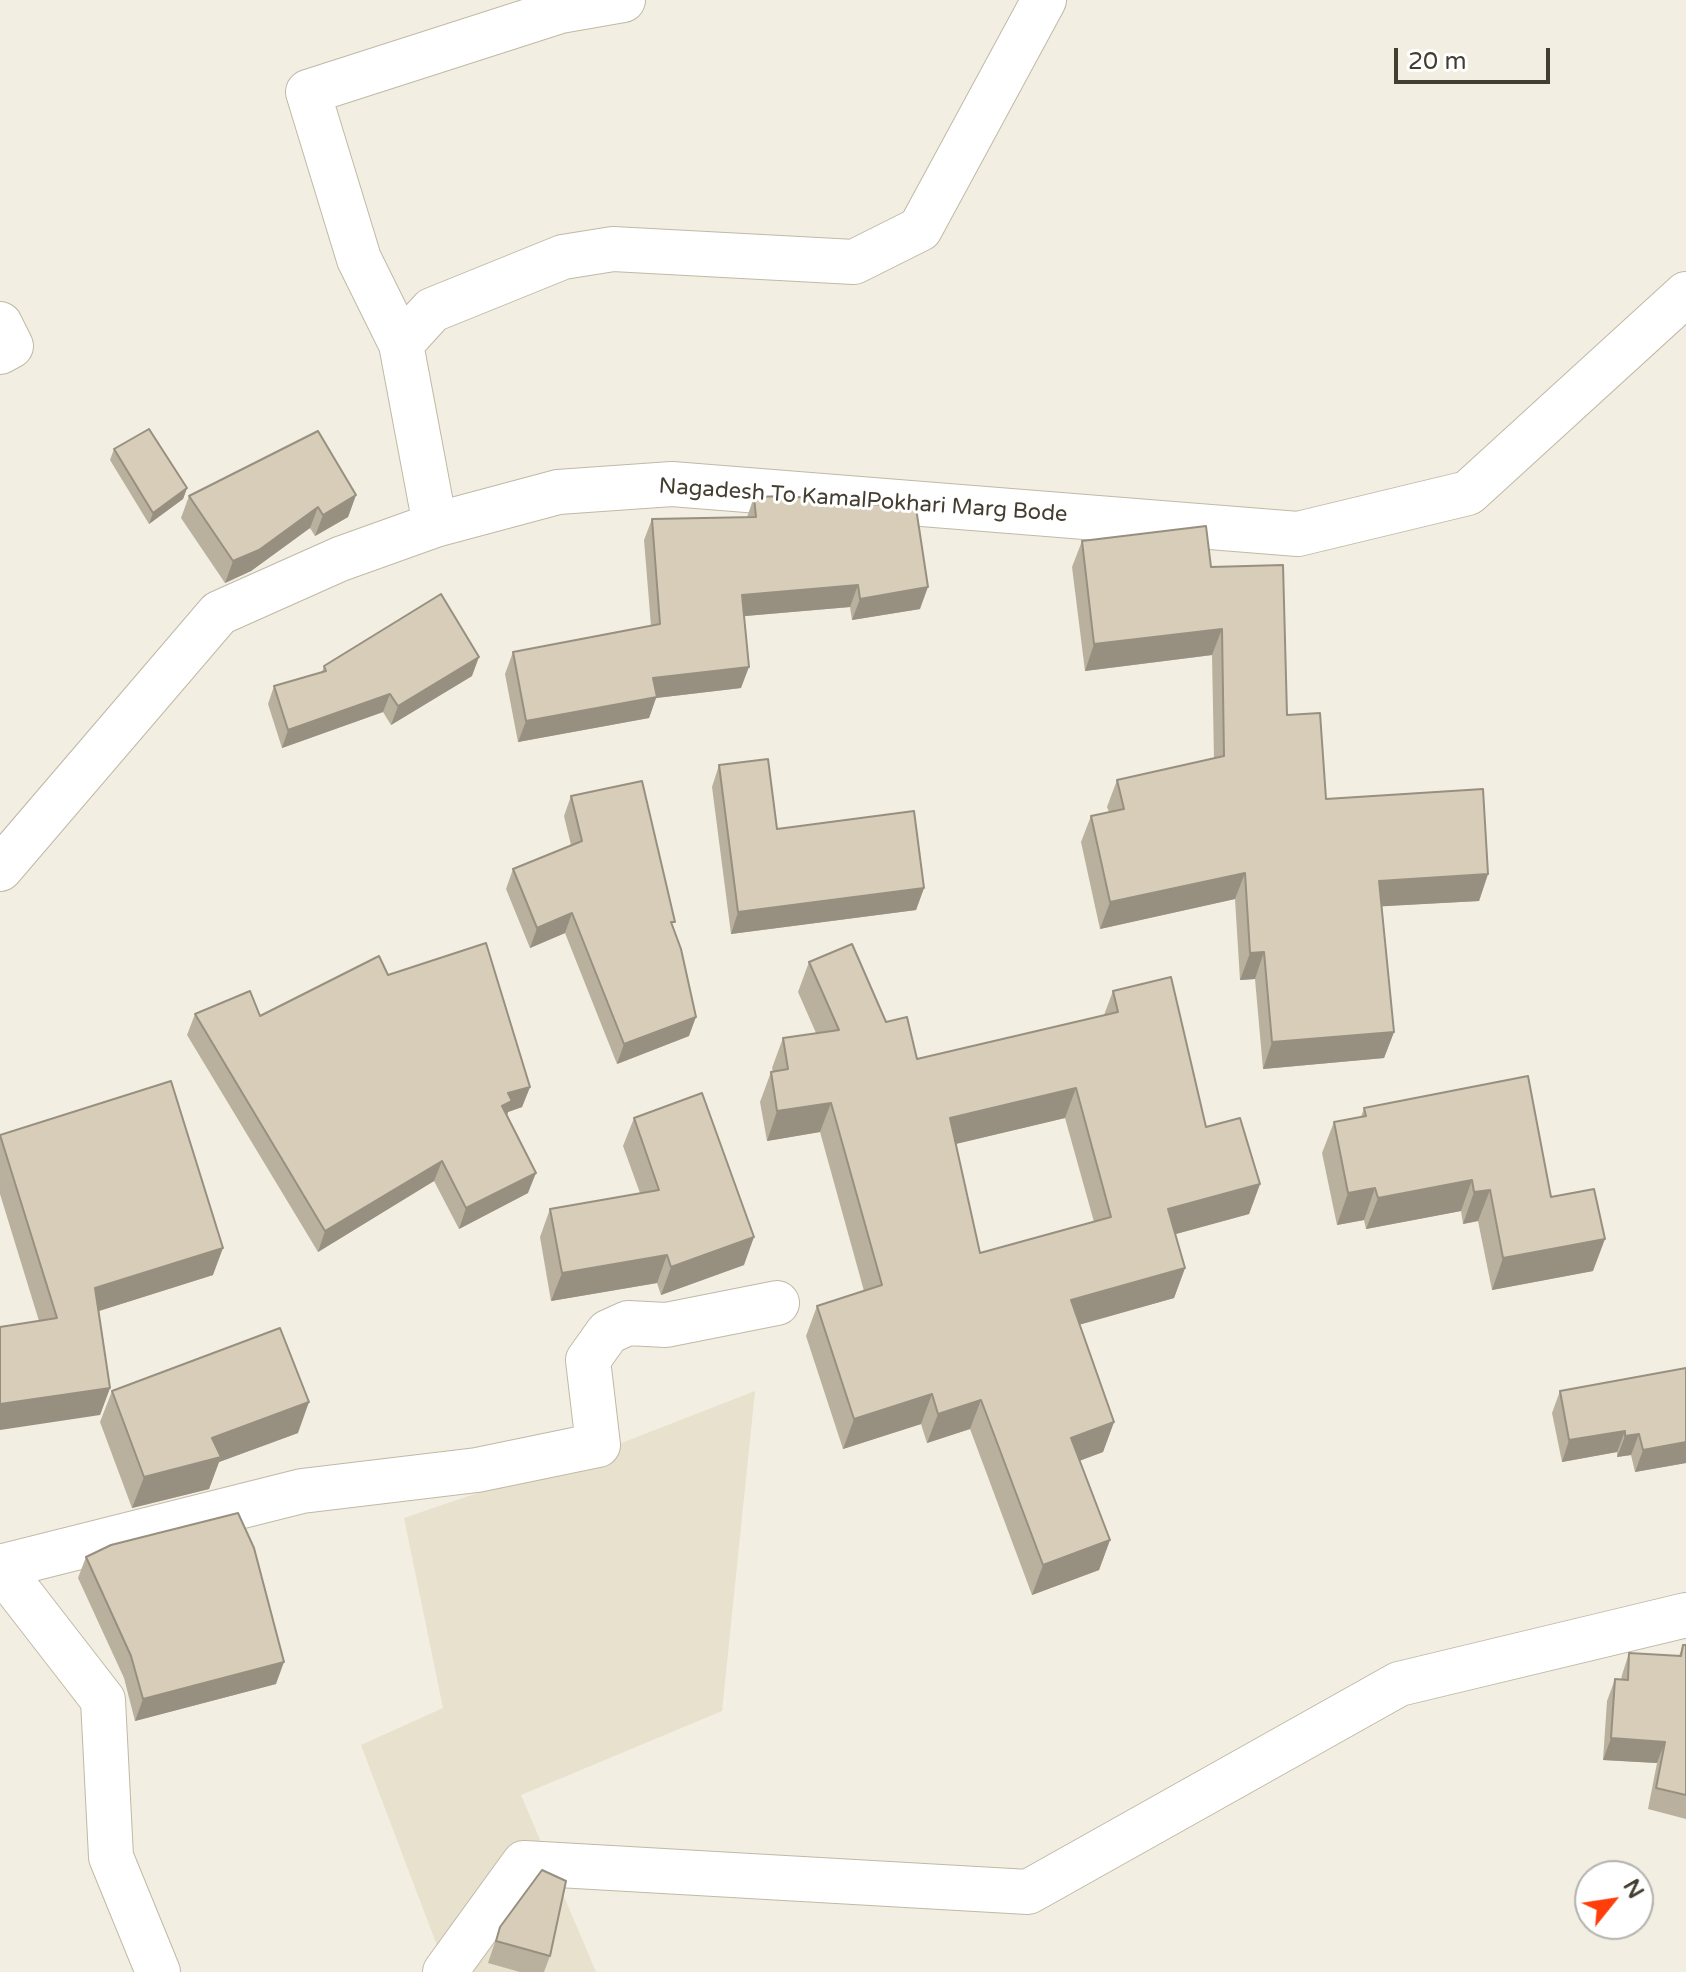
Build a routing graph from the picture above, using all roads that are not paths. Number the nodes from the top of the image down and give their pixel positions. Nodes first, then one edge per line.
1 (623, 0) edge
2 (1044, 0) edge
3 (1686, 294) edge
4 (0, 324) edge
5 (401, 344) junction
6 (0, 352) edge
7 (435, 525) junction
8 (0, 869) edge
9 (777, 1303) dead end
10 (0, 1567) edge
11 (1686, 1615) edge
12 (158, 1972) edge
13 (445, 1972) edge

1 - 5 street
2 - 5 street
3 - 7 street, Nagadesh To KamalPokhari Marg Bode
4 - 6 street
5 - 7 street
7 - 8 street, Nagadesh To KamalPokhari Marg Bode
9 - 10 street
10 - 12 street
11 - 13 street

